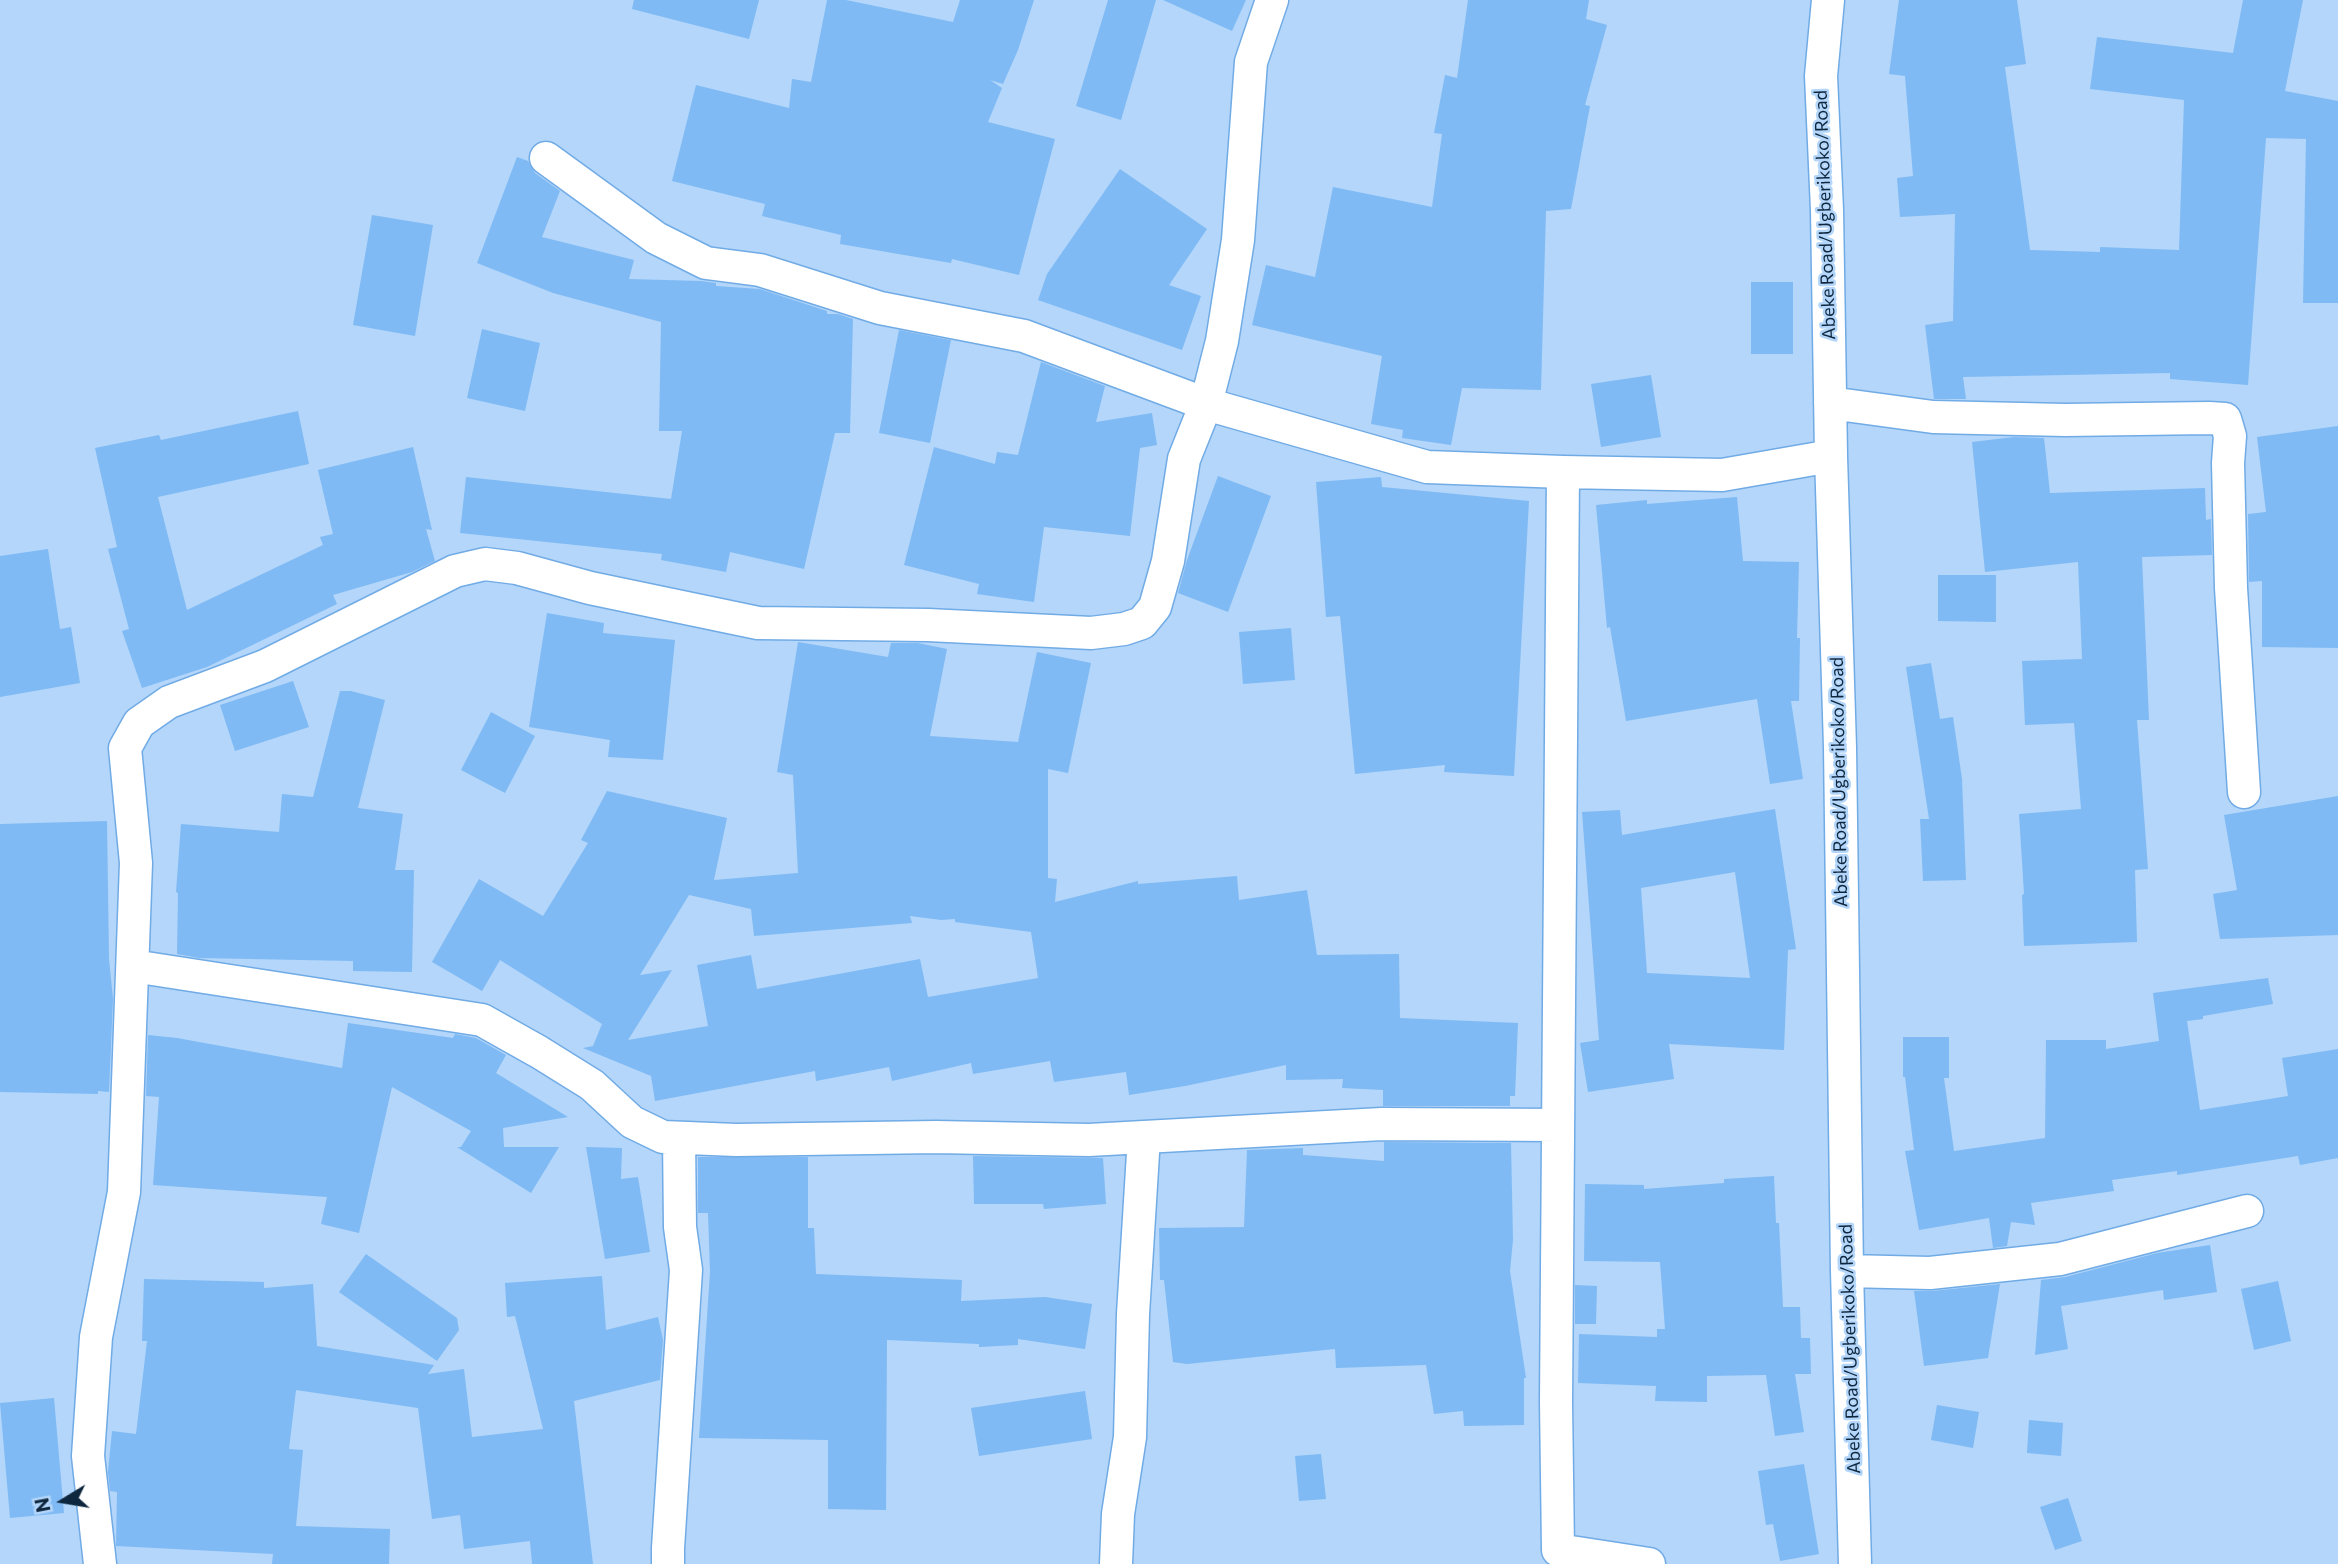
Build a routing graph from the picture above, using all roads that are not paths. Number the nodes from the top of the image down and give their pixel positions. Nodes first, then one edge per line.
1 (1272, 0) edge
2 (1828, 0) edge
3 (546, 158) dead end
4 (1830, 403) junction
5 (1206, 404) junction
6 (1831, 456) junction
7 (1563, 472) junction
8 (2244, 792) dead end
9 (133, 966) junction
10 (1558, 1125) junction
11 (1144, 1137) junction
12 (679, 1138) junction
13 (2247, 1212) dead end
14 (1847, 1271) junction
15 (1549, 1557) edge
16 (100, 1564) edge
17 (668, 1564) edge
18 (1116, 1564) edge
19 (1649, 1564) edge
20 (1855, 1564) edge

1 - 5 street
2 - 4 street, Abeke Road/Ugberikoko/Road
3 - 5 street
4 - 6 street, Abeke Road/Ugberikoko/Road
4 - 8 street
5 - 7 street
5 - 9 street
6 - 7 street
6 - 14 street, Abeke Road/Ugberikoko/Road
7 - 10 street
9 - 12 street
9 - 16 street
10 - 11 street
10 - 15 street
11 - 12 street
11 - 18 street
12 - 17 street
13 - 14 street
14 - 20 street, Abeke Road/Ugberikoko/Road
15 - 19 street

